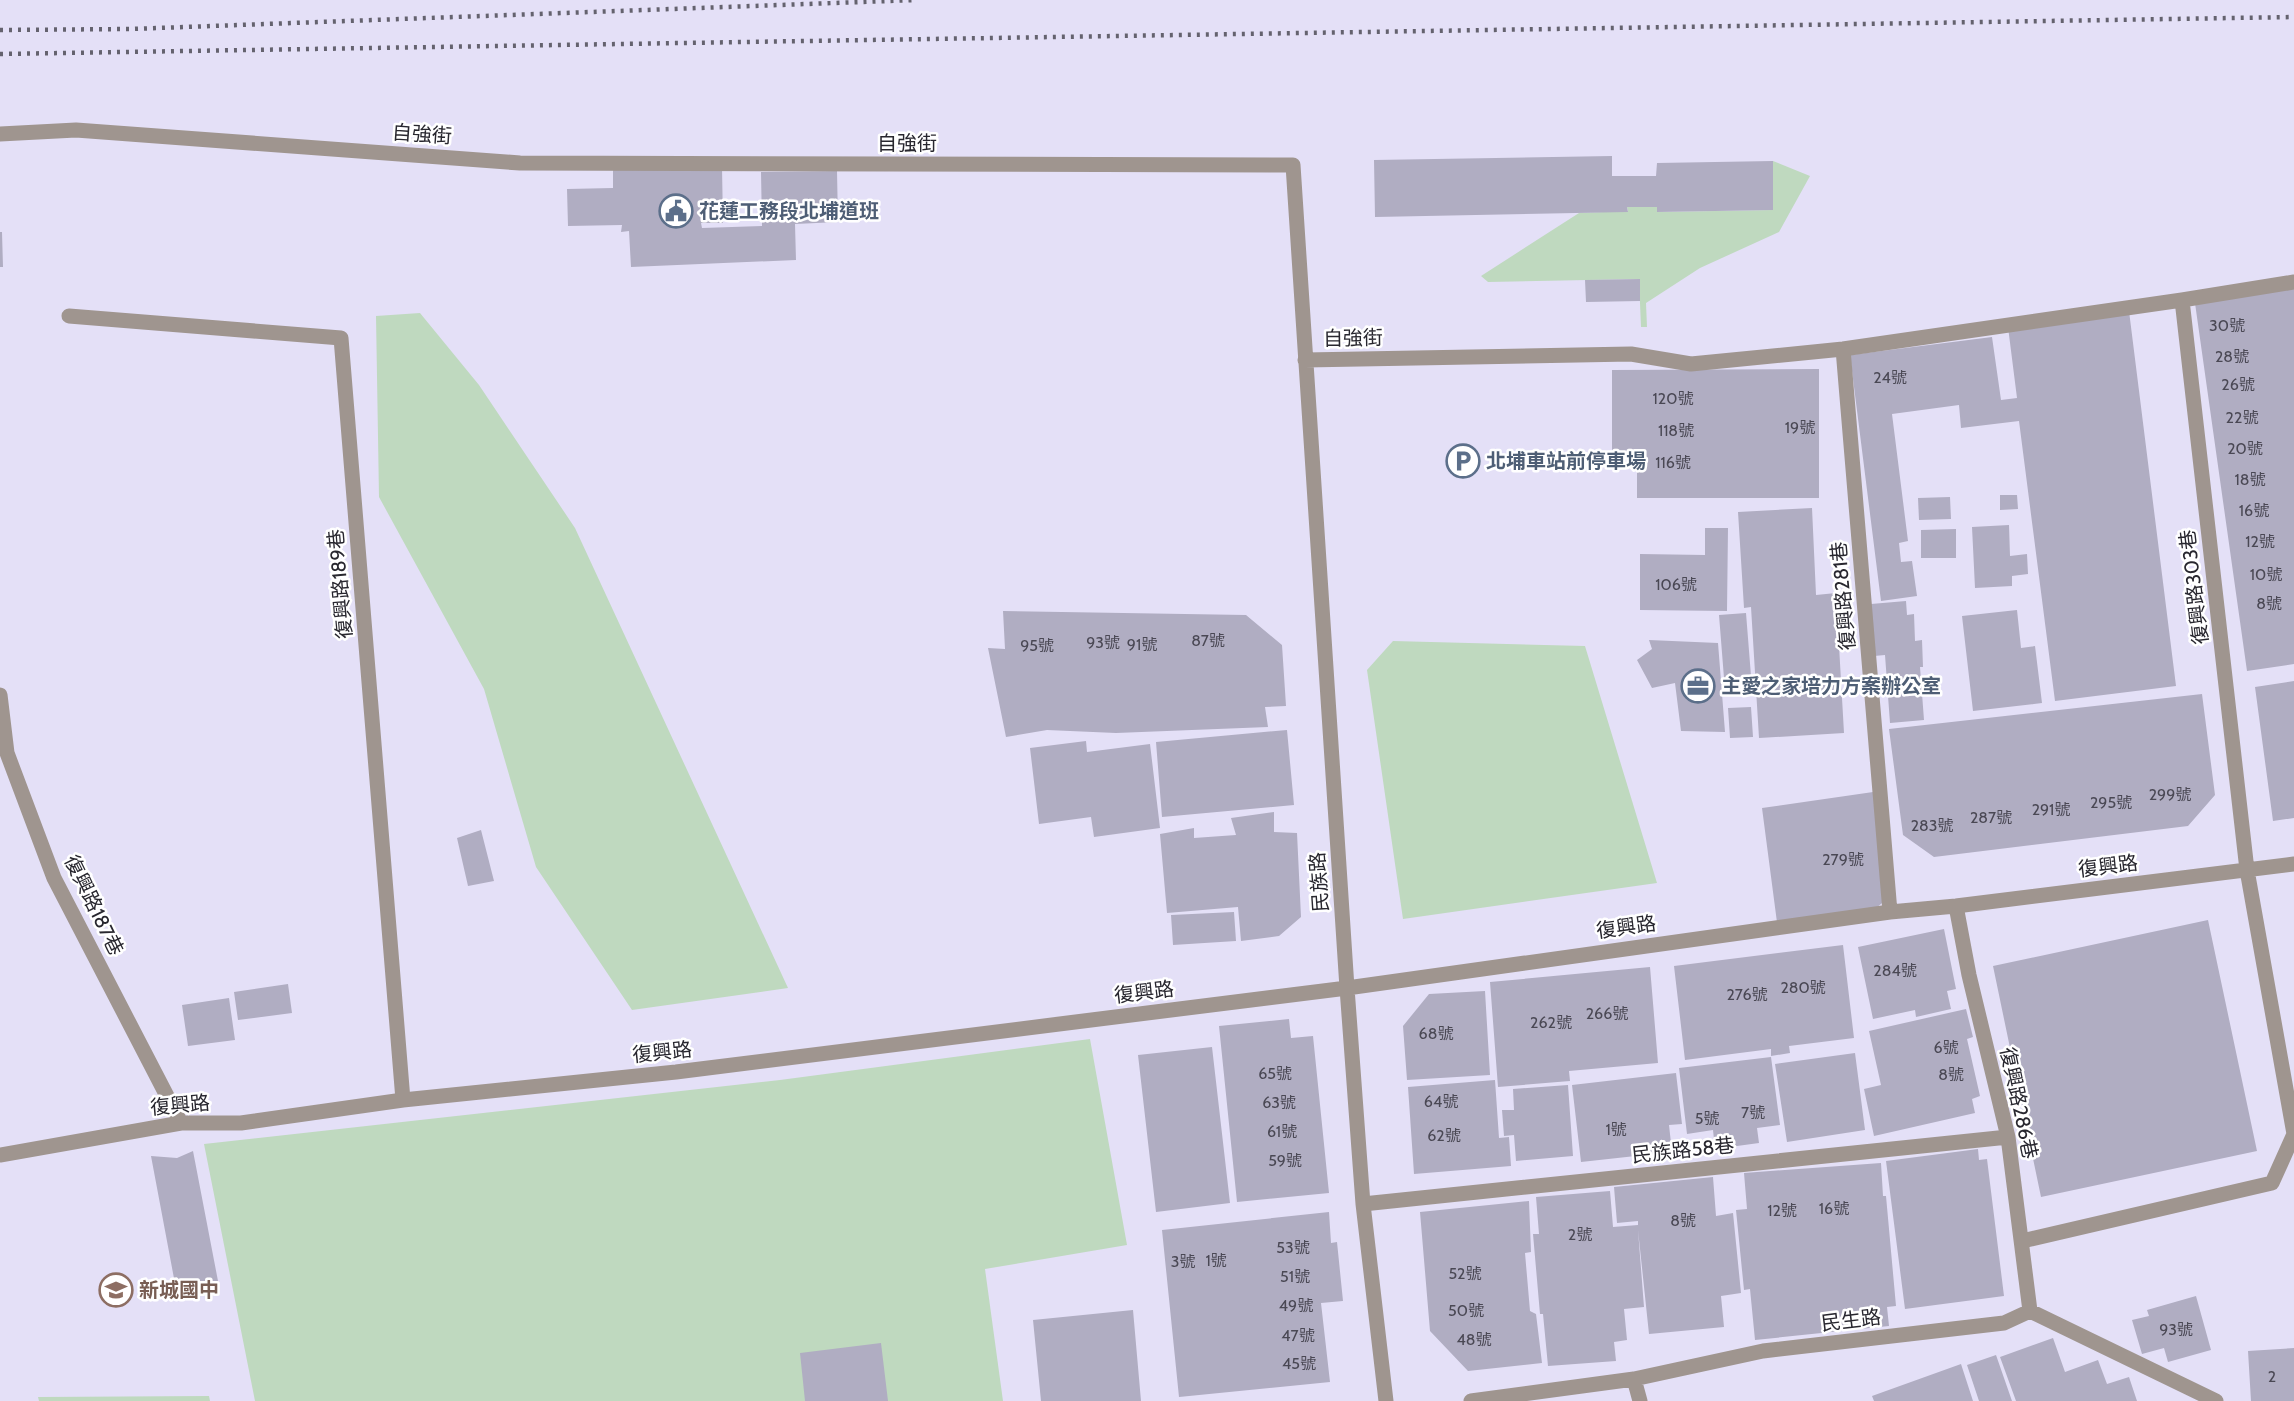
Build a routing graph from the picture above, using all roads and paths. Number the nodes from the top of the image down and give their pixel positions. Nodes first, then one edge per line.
1 (0, 134) edge
2 (2294, 282) edge
3 (2182, 300) junction
4 (69, 316) dead end
5 (1843, 348) junction
6 (1305, 360) junction
7 (0, 695) edge
8 (2294, 864) edge
9 (2247, 870) junction
10 (1956, 906) junction
11 (1890, 912) junction
12 (1347, 988) junction
13 (403, 1100) junction
14 (181, 1123) junction
15 (2294, 1134) edge
16 (2008, 1137) junction
17 (0, 1155) edge
18 (1364, 1204) junction
19 (2022, 1241) junction
20 (2030, 1311) junction
21 (1634, 1379) junction
22 (1386, 1401) edge
23 (1471, 1401) edge
24 (1640, 1401) edge
25 (2216, 1401) edge

1 - 6 street, 自強街
2 - 3 street, 自強街
3 - 5 street, 自強街
3 - 9 street, 復興路303巷
4 - 13 street, 復興路189巷
5 - 6 street, 自強街
5 - 11 street, 復興路281巷
6 - 12 street, 民族路
7 - 14 street, 復興路187巷
8 - 9 street, 復興路
9 - 10 street, 復興路
9 - 15 street, 復興路303巷
10 - 11 street, 復興路
10 - 16 street, 復興路286巷
11 - 12 street, 復興路
12 - 13 street, 復興路
12 - 18 street, 民族路
13 - 14 street, 復興路
14 - 17 street, 復興路
15 - 19 street
16 - 18 street, 民族路58巷
16 - 19 street, 復興路286巷
18 - 22 street, 民族路
19 - 20 street, 復興路286巷
20 - 21 street, 民生路
20 - 25 street
21 - 23 street, 民生路
21 - 24 street

